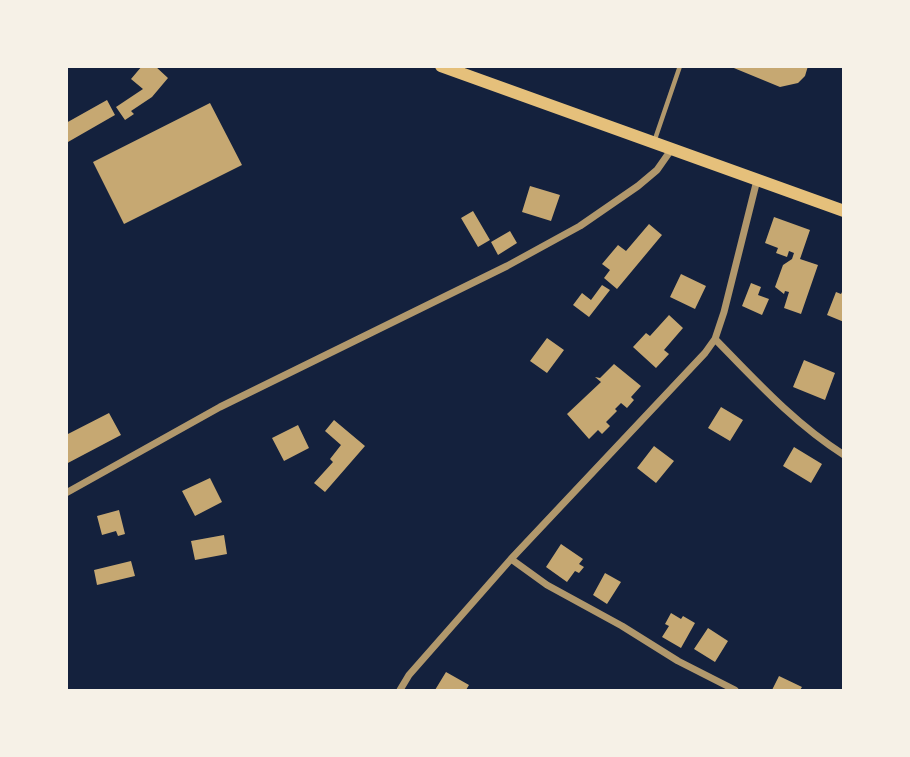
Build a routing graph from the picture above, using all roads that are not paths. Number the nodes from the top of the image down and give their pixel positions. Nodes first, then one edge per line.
1 (441, 66) edge
2 (680, 66) edge
3 (654, 143) junction
4 (671, 150) junction
5 (757, 180) junction
6 (844, 211) edge
7 (715, 339) junction
8 (844, 455) edge
9 (66, 493) edge
10 (510, 559) junction
11 (400, 691) edge
12 (735, 691) edge

1 - 3 main road
2 - 3 lane
3 - 4 main road
4 - 5 main road
4 - 9 street
5 - 6 main road
5 - 7 street
7 - 8 street
7 - 10 street
10 - 11 street
10 - 12 street

